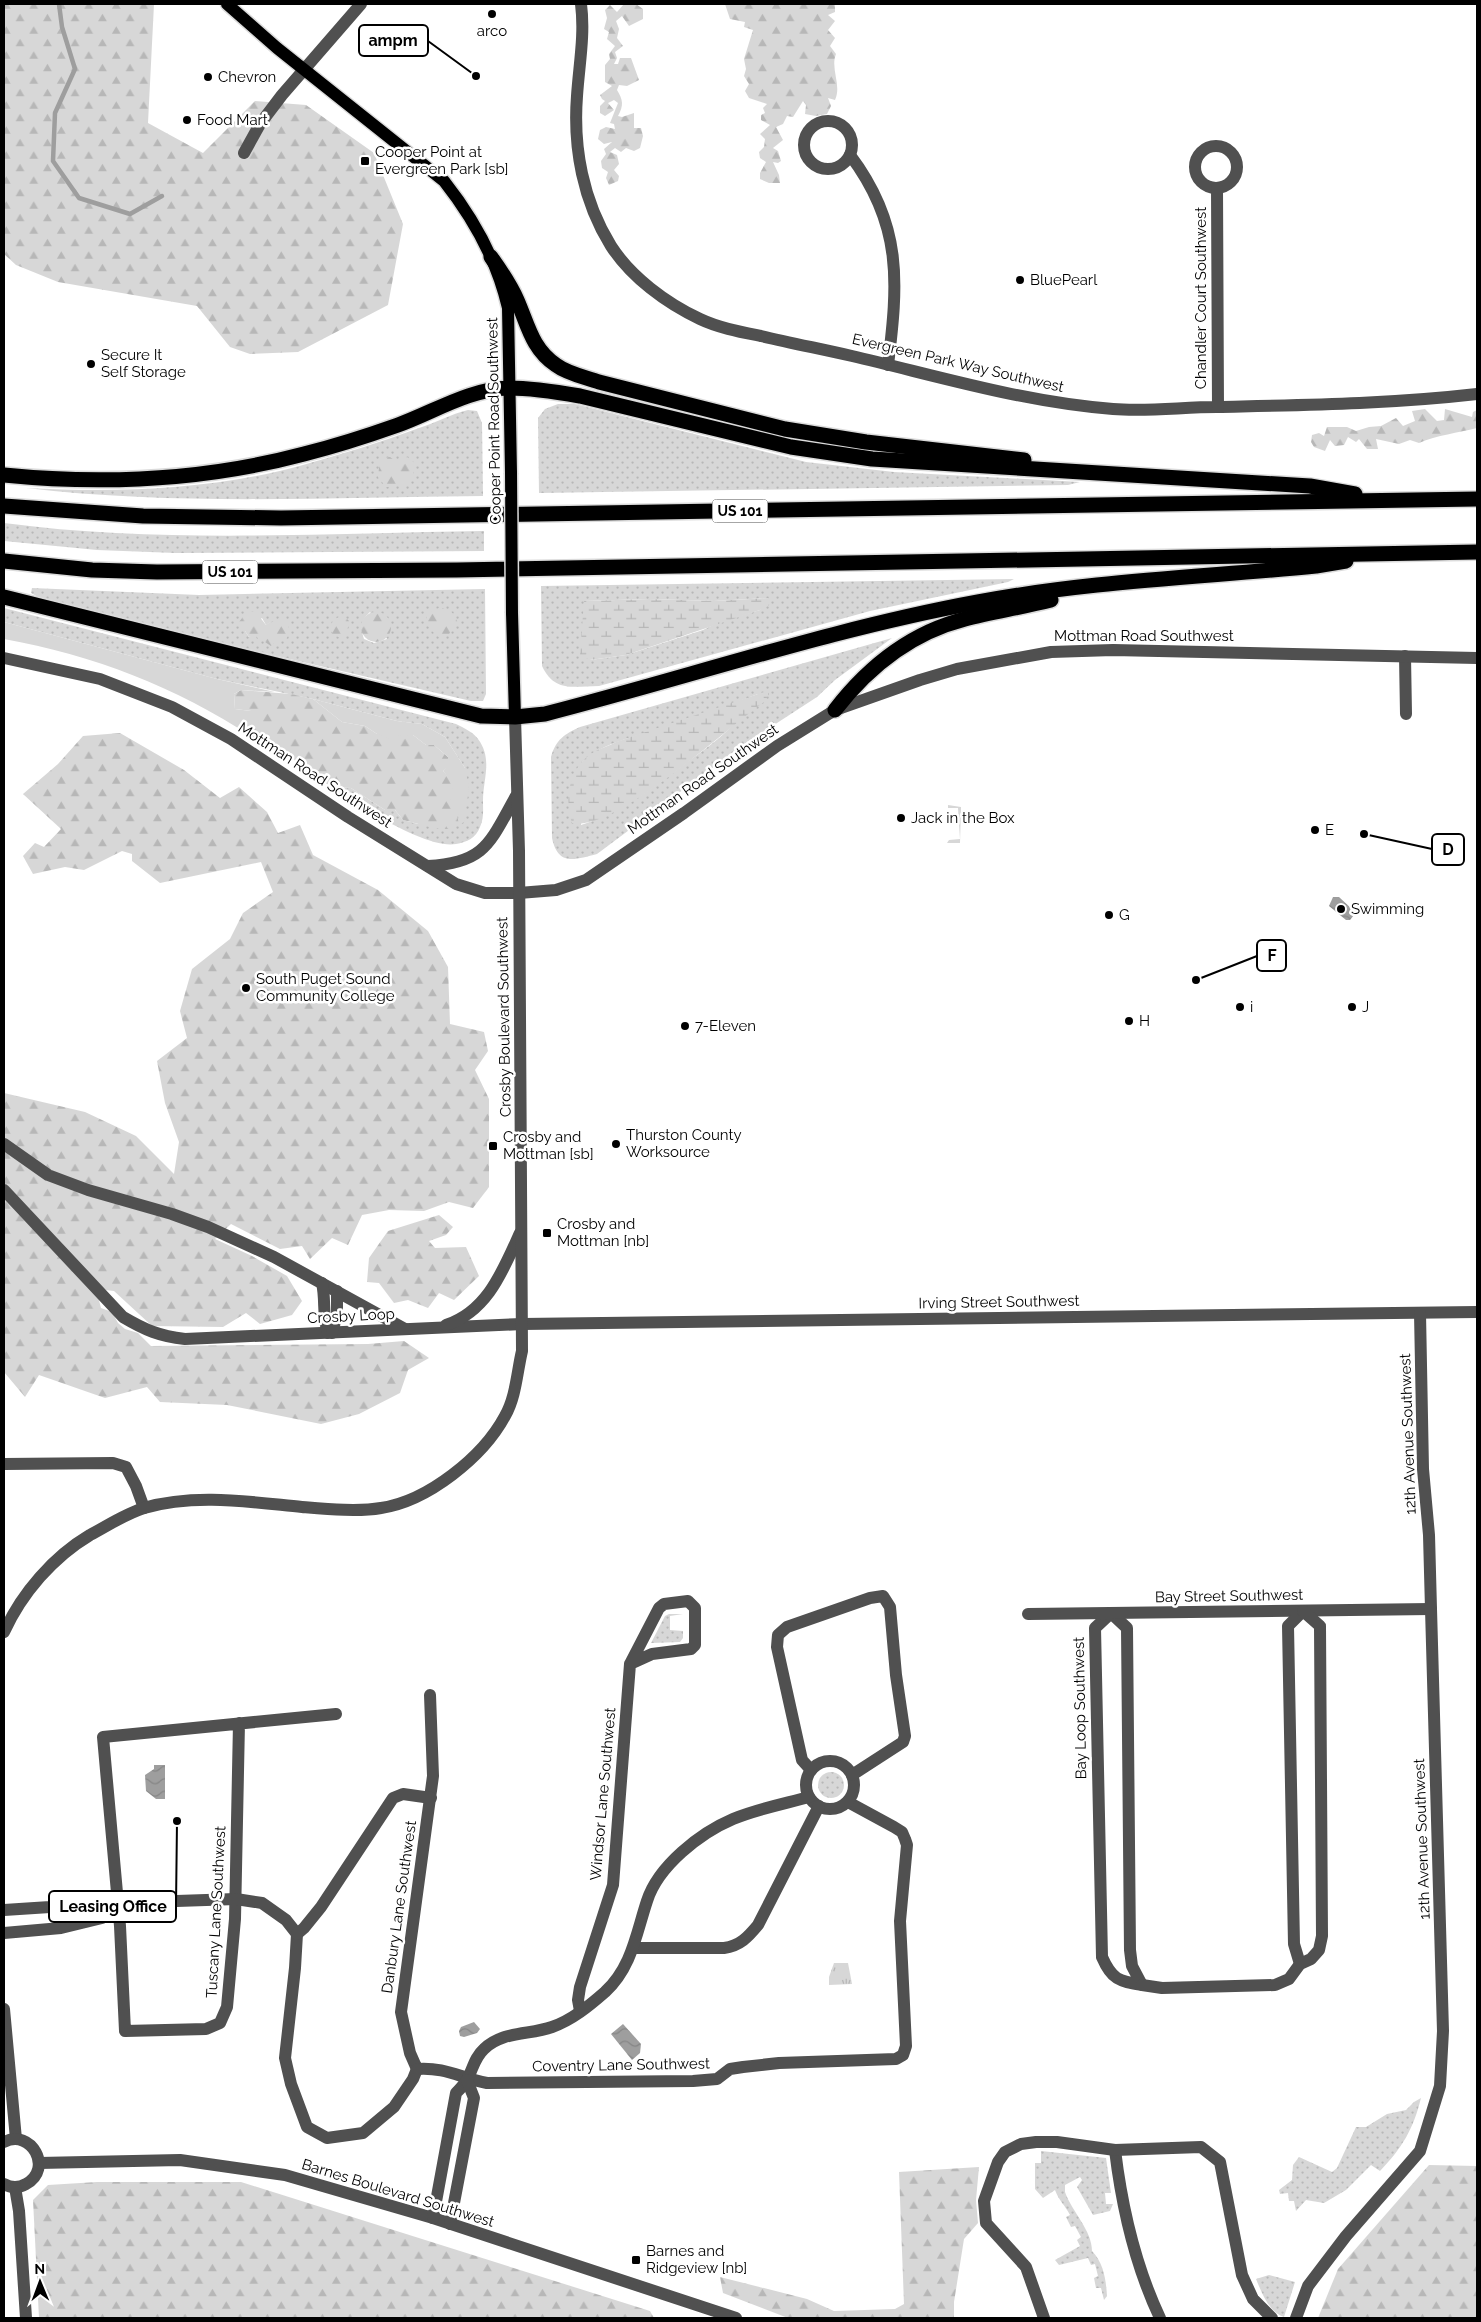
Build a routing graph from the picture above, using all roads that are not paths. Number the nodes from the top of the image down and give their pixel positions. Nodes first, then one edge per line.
1 (227, 4) edge
2 (361, 4) edge
3 (581, 4) edge
4 (304, 68) junction
5 (244, 154) dead end
6 (850, 155) dead end
7 (1217, 188) dead end
8 (491, 257) junction
9 (888, 366) junction
10 (508, 388) junction
11 (1477, 394) edge
12 (1218, 407) junction
13 (1117, 474) junction
14 (4, 475) edge
15 (1477, 499) edge
16 (1388, 500) junction
17 (4, 506) edge
18 (511, 537) joint
19 (1477, 552) edge
20 (1390, 553) junction
21 (4, 560) edge
22 (1120, 583) junction
23 (4, 597) edge
24 (1405, 656) junction
25 (4, 658) edge
26 (1477, 658) edge
27 (835, 710) junction
28 (1406, 714) dead end
29 (515, 717) junction
30 (517, 794) junction
31 (428, 866) junction
32 (519, 893) junction
33 (4, 1144) edge
34 (4, 1190) edge
35 (522, 1228) junction
36 (322, 1283) junction
37 (337, 1291) junction
38 (1477, 1312) edge
39 (1420, 1313) junction
40 (522, 1324) junction
41 (436, 1328) junction
42 (405, 1329) junction
43 (330, 1333) junction
44 (4, 1464) edge
45 (144, 1508) junction
46 (1431, 1609) junction
47 (1304, 1612) junction
48 (1111, 1613) junction
49 (1028, 1614) dead end
50 (4, 1632) edge
51 (630, 1664) junction
52 (430, 1695) dead end
53 (336, 1714) dead end
54 (239, 1724) junction
55 (811, 1770) junction
56 (852, 1776) junction
57 (809, 1797) junction
58 (431, 1798) junction
59 (848, 1802) junction
60 (819, 1806) junction
61 (236, 1898) junction
62 (117, 1903) junction
63 (4, 1910) edge
64 (4, 1933) edge
65 (296, 1934) junction
66 (634, 1948) junction
67 (1300, 1964) junction
68 (1142, 1985) junction
69 (4, 2009) edge
70 (580, 2011) junction
71 (418, 2068) junction
72 (467, 2080) junction
73 (10, 2141) edge
74 (1115, 2150) junction
75 (39, 2163) junction
76 (9, 2185) edge
77 (433, 2218) junction
78 (450, 2224) junction
79 (701, 2312) edge
80 (26, 2318) edge
81 (736, 2318) edge
82 (1044, 2318) edge
83 (1160, 2318) edge
84 (1272, 2318) edge
85 (1296, 2318) edge

1 - 4 main road, Cooper Point Road Southwest
2 - 4 street
3 - 9 street, Evergreen Park Way Southwest
4 - 5 street
4 - 8 main road, Cooper Point Road Southwest
6 - 9 street
7 - 12 street, Chandler Court Southwest
8 - 10 main road, Cooper Point Road Southwest
8 - 13 highway
9 - 12 street, Evergreen Park Way Southwest
10 - 13 highway
10 - 14 highway
10 - 18 main road, Cooper Point Road Southwest, bridge
11 - 12 street, Evergreen Park Way Southwest
13 - 16 highway
15 - 16 highway, US 101
16 - 17 highway, US 101
18 - 29 main road, Crosby Boulevard Southwest, bridge
19 - 20 highway, US 101
20 - 21 highway, US 101
20 - 22 highway
22 - 27 highway
22 - 29 highway
23 - 29 highway
24 - 26 street, Mottman Road Southwest
24 - 27 street, Mottman Road Southwest
24 - 28 street
25 - 31 street, Mottman Road Southwest
27 - 32 street, Mottman Road Southwest
29 - 30 street, Crosby Boulevard Southwest
30 - 31 street
30 - 32 street, Crosby Boulevard Southwest
31 - 32 street, Mottman Road Southwest
32 - 35 street, Crosby Boulevard Southwest
33 - 36 street, Crosby Loop
34 - 43 street, Crosby Loop
35 - 40 street, Crosby Boulevard Southwest
35 - 41 street
36 - 37 street, Crosby Loop
36 - 43 street
37 - 42 street, Crosby Loop
37 - 43 street
38 - 39 street, Irving Street Southwest
39 - 40 street, Irving Street Southwest
39 - 46 street, 12th Avenue Southwest
40 - 41 street, Irving Street Southwest
40 - 45 street, Crosby Boulevard Southwest
41 - 42 street, Irving Street Southwest
42 - 43 street, Crosby Loop
44 - 45 street
45 - 50 street, Crosby Boulevard Southwest
46 - 47 street, Bay Street Southwest
46 - 85 street, 12th Avenue Southwest
47 - 48 street, Bay Street Southwest
47 - 67 street
47 - 67 street, Bay Loop Southwest
48 - 49 street, Bay Street Southwest
48 - 68 street
48 - 68 street, Bay Loop Southwest
51 - 51 street, Windsor Lane Southwest
51 - 70 street, Windsor Lane Southwest
52 - 58 street, Danbury Lane Southwest
53 - 54 street, Tuscany Lane Southwest
54 - 61 street, Tuscany Lane Southwest
54 - 62 street, Tuscany Lane Southwest
55 - 56 street
55 - 56 street
55 - 57 street
56 - 59 street
57 - 60 street
57 - 66 street
58 - 65 street
58 - 71 street, Danbury Lane Southwest
59 - 60 street
59 - 72 street, Coventry Lane Southwest
60 - 66 street
61 - 62 street
61 - 62 street, Tuscany Lane Southwest
61 - 65 street
62 - 63 street
62 - 64 street
65 - 71 street
66 - 70 street
67 - 68 street, Bay Loop Southwest
69 - 73 street
70 - 72 street
71 - 72 street
72 - 77 street
72 - 78 street
73 - 75 street
74 - 82 street
74 - 83 street
74 - 84 street
75 - 76 street
75 - 77 street, Barnes Boulevard Southwest
76 - 80 street
77 - 78 street, Barnes Boulevard Southwest
78 - 79 street, Barnes Boulevard Southwest
79 - 81 street, Barnes Boulevard Southwest

